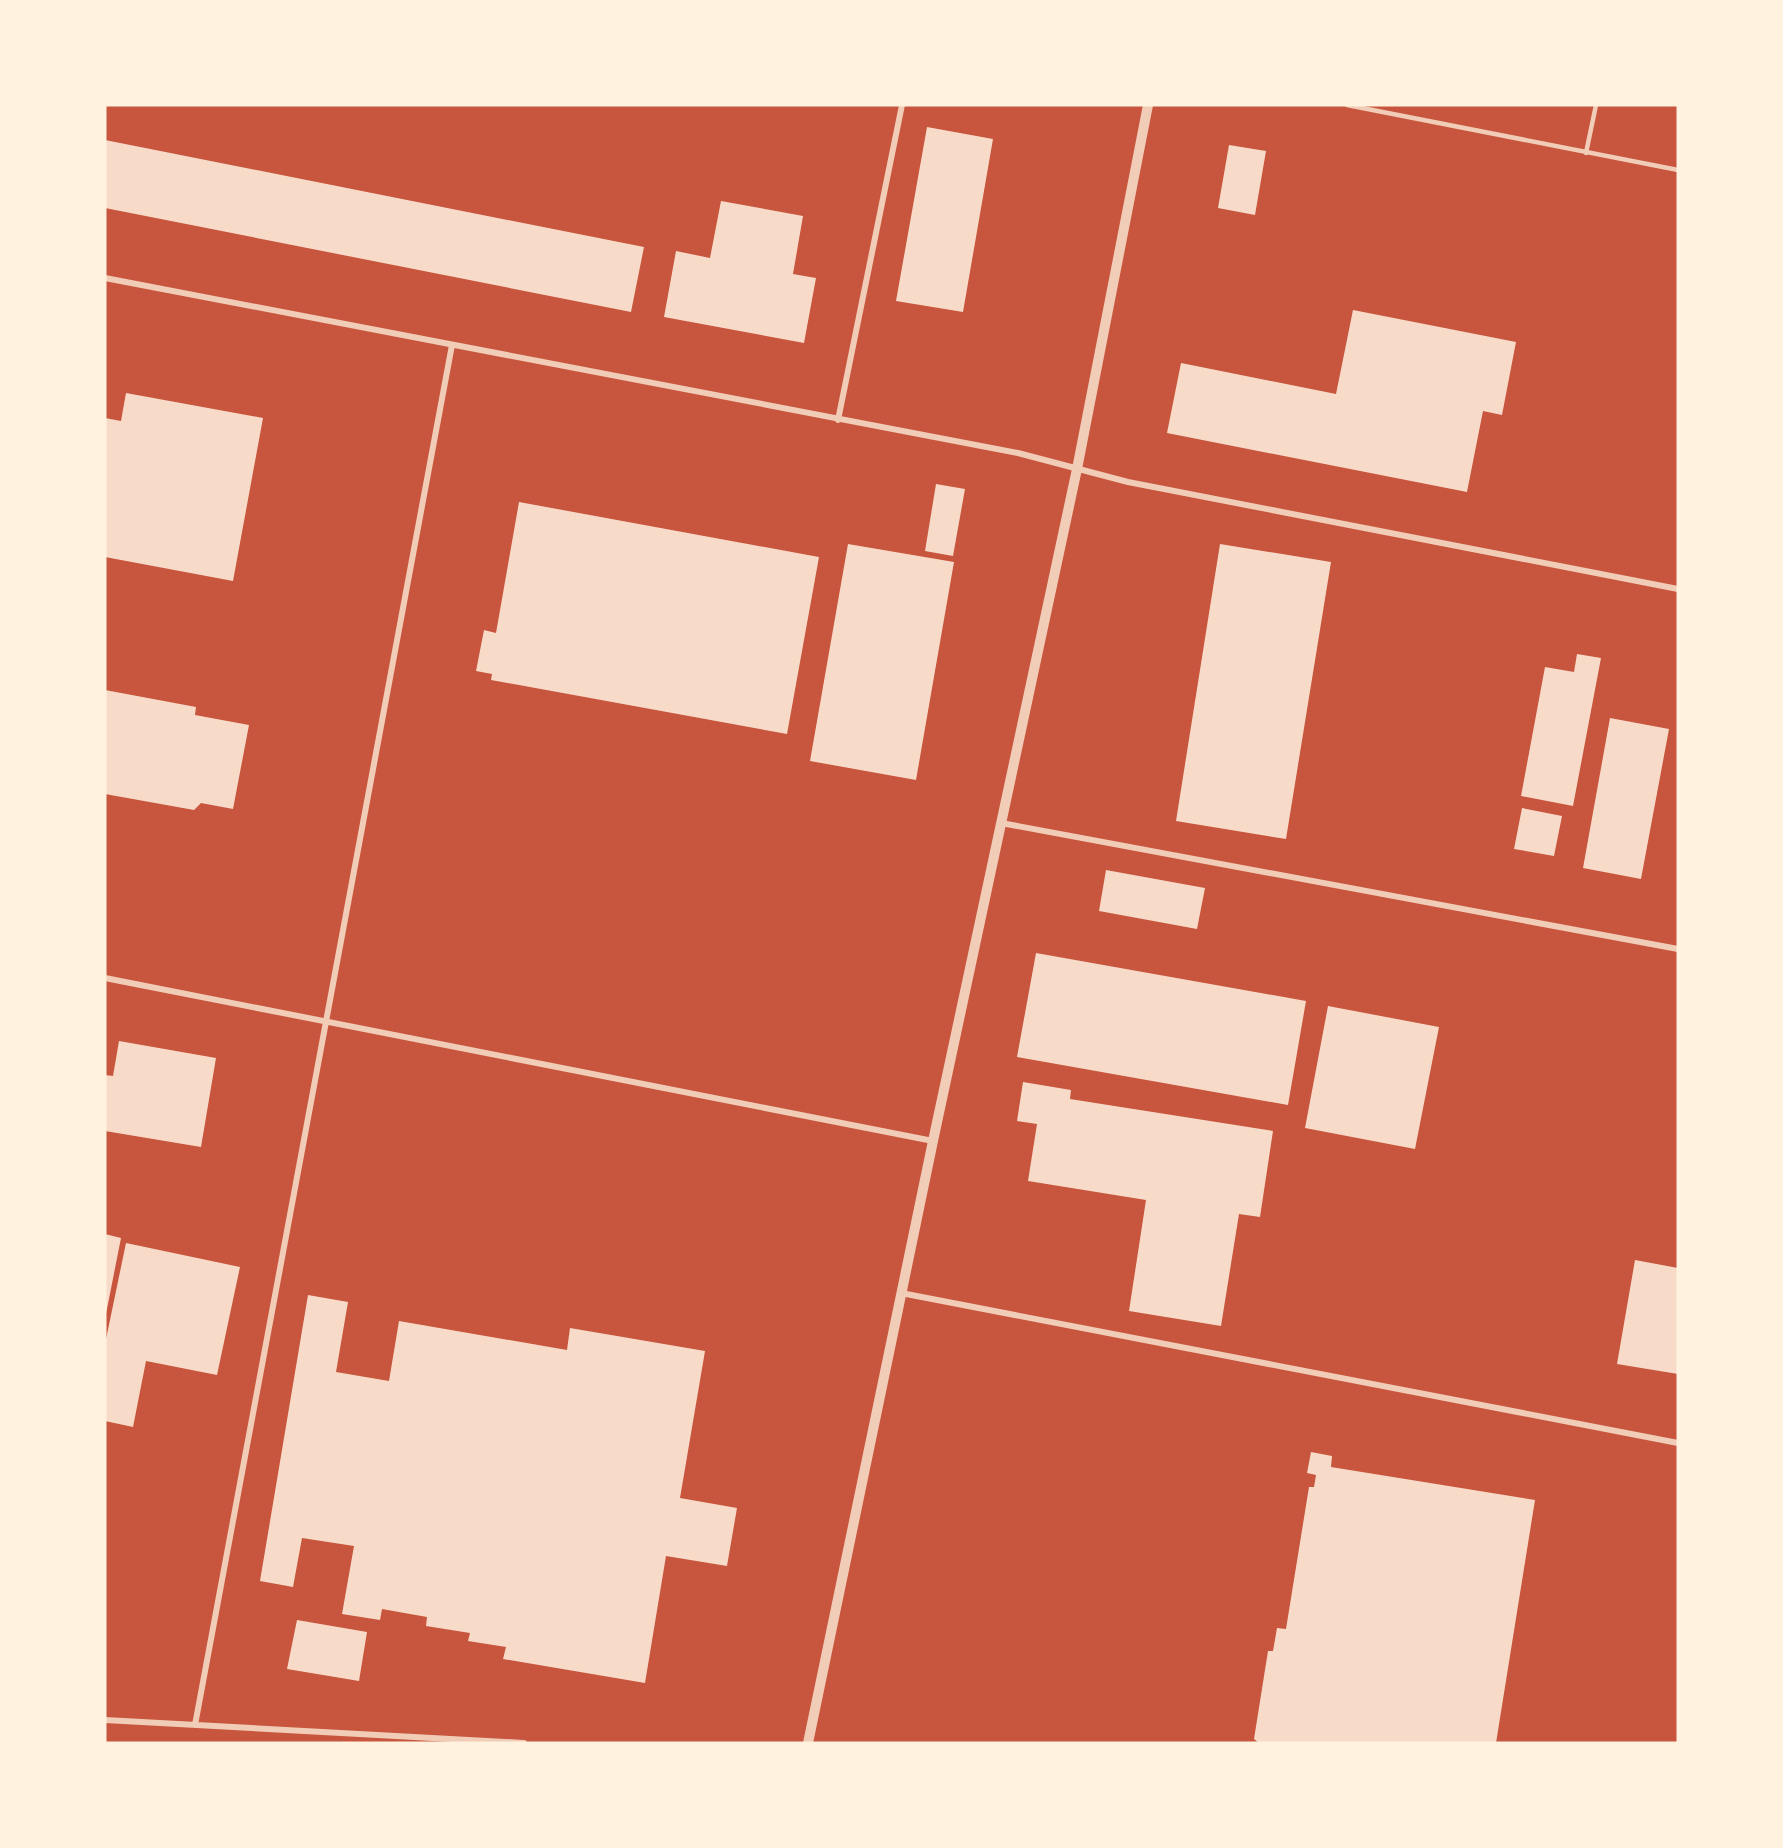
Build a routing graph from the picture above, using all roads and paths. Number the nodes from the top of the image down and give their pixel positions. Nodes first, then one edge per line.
1 (902, 105) edge
2 (1148, 105) edge
3 (1347, 105) edge
4 (1596, 105) edge
5 (1587, 153) junction
6 (1678, 170) edge
7 (105, 278) edge
8 (452, 345) junction
9 (838, 420) junction
10 (1077, 469) junction
11 (1678, 589) edge
12 (1001, 823) junction
13 (1678, 949) edge
14 (105, 978) edge
15 (325, 1021) junction
16 (933, 1141) junction
17 (901, 1293) junction
18 (1678, 1443) edge
19 (105, 1720) edge
20 (195, 1725) junction
21 (524, 1743) edge
22 (808, 1743) edge

1 - 9 street
2 - 10 street
3 - 5 lane
4 - 5 lane
5 - 6 lane
7 - 8 street
8 - 9 street
8 - 15 street
9 - 10 street
10 - 11 street
10 - 12 street
12 - 13 street
12 - 16 street
14 - 15 street
15 - 16 street
15 - 20 street
16 - 17 street
17 - 18 street
17 - 22 street
19 - 20 street
20 - 21 street

